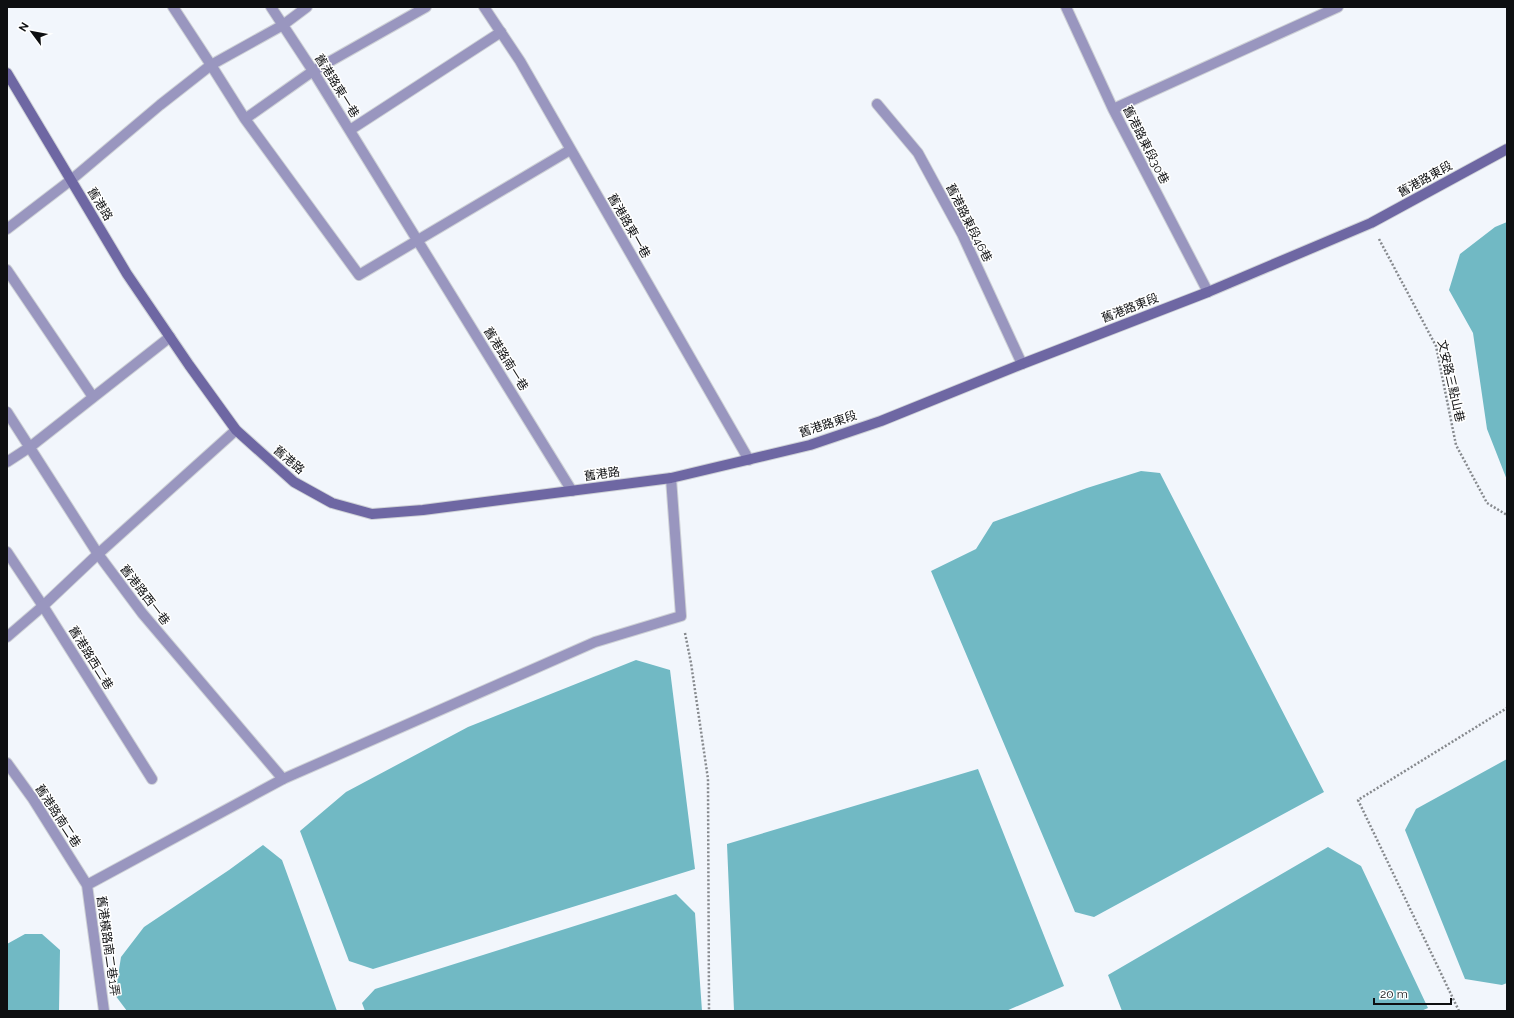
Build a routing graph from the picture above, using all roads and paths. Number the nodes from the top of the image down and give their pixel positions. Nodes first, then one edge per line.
1 (173, 7) edge
2 (271, 7) edge
3 (307, 7) edge
4 (426, 7) edge
5 (484, 7) edge
6 (1066, 7) edge
7 (1338, 7) edge
8 (283, 25) junction
9 (501, 32) junction
10 (211, 65) junction
11 (313, 71) junction
12 (7, 73) edge
13 (877, 104) dead end
14 (1112, 109) junction
15 (245, 119) junction
16 (350, 130) junction
17 (1507, 149) edge
18 (570, 150) junction
19 (71, 180) junction
20 (1371, 223) junction
21 (7, 228) edge
22 (418, 241) junction
23 (7, 270) edge
24 (1208, 292) junction
25 (170, 337) junction
26 (1022, 364) junction
27 (93, 397) junction
28 (7, 412) edge
29 (236, 430) junction
30 (30, 447) junction
31 (749, 460) junction
32 (7, 462) edge
33 (671, 478) junction
34 (572, 491) junction
35 (1507, 515) edge
36 (7, 552) edge
37 (98, 554) junction
38 (43, 606) junction
39 (681, 616) junction
40 (7, 636) edge
41 (1507, 708) edge
42 (7, 763) edge
43 (152, 779) dead end
44 (283, 779) junction
45 (87, 885) junction
46 (104, 1011) edge
47 (709, 1011) edge
48 (1459, 1011) edge

1 - 10 street
2 - 8 street, 舊港路東一巷
3 - 8 street
4 - 11 street
5 - 9 street, 舊港路東一巷
6 - 14 street, 舊港路東段30巷
7 - 14 street
8 - 10 street
8 - 11 street, 舊港路東一巷
9 - 16 street
9 - 18 street, 舊港路東一巷
10 - 15 street
10 - 19 street
11 - 15 street
11 - 16 street, 舊港路東一巷
12 - 19 street, 舊港路
13 - 26 street, 舊港路東段46巷
14 - 24 street, 舊港路東段30巷
15 - 22 street
16 - 22 street, 舊港路東一巷
17 - 20 street, 舊港路東段
18 - 22 street
18 - 31 street, 舊港路東一巷
19 - 21 street
19 - 25 street, 舊港路
20 - 24 street, 舊港路東段
20 - 35 path, 文安路三點山巷
22 - 34 street, 舊港路南一巷
23 - 27 street
24 - 26 street, 舊港路東段
25 - 27 street
25 - 29 street, 舊港路
26 - 31 street, 舊港路東段
27 - 30 street
28 - 30 street, 舊港路西一巷
29 - 34 street, 舊港路
29 - 37 street
30 - 32 street
30 - 37 street, 舊港路西一巷
31 - 33 street, 舊港路
33 - 34 street, 舊港路
33 - 39 street
36 - 38 street, 舊港路西二巷
37 - 38 street
37 - 44 street, 舊港路西一巷
38 - 40 street
38 - 43 street, 舊港路西二巷
39 - 44 street
39 - 47 path
41 - 48 path
42 - 45 street, 舊港路南二巷
44 - 45 street
45 - 46 street, 舊港橫路南二巷1弄

